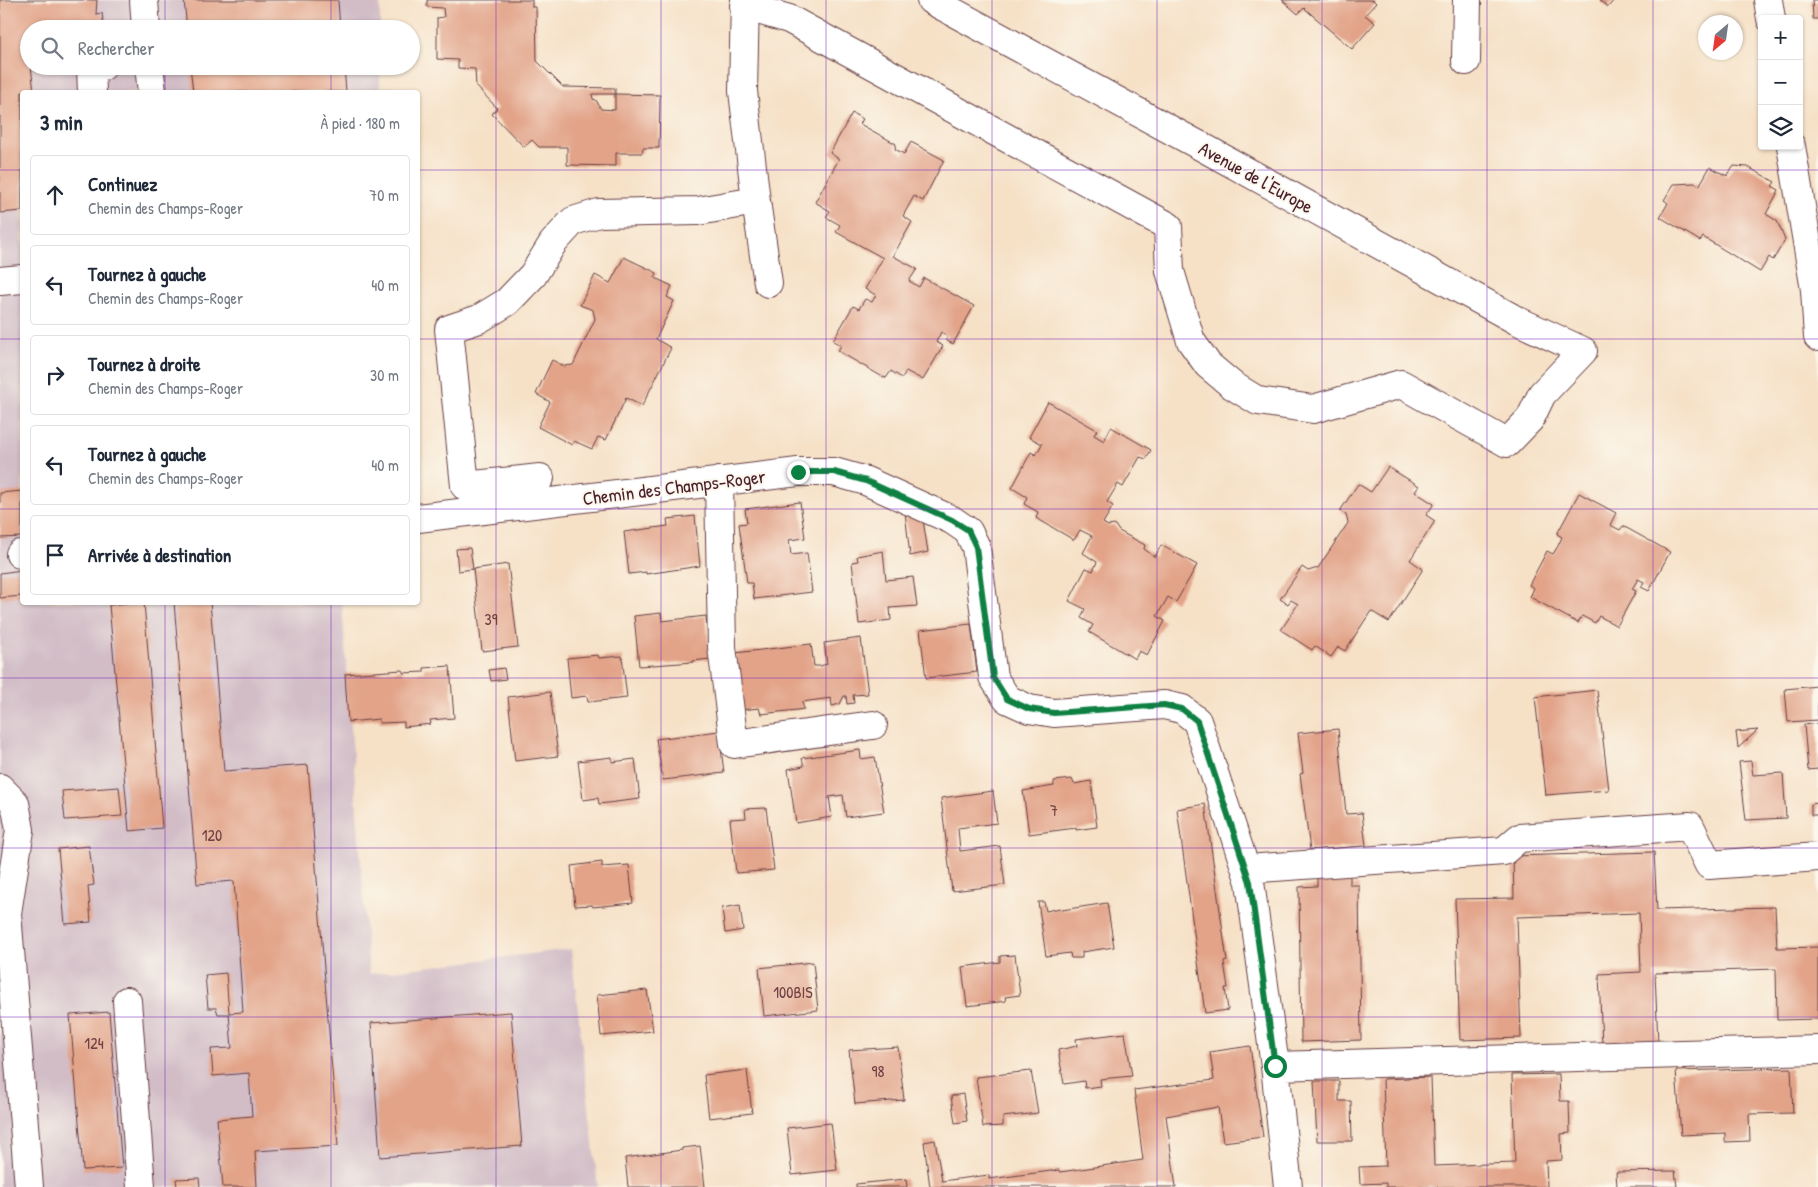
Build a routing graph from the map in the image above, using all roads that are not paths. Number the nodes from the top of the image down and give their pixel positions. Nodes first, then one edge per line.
1 (144, 0) edge
2 (931, 0) edge
3 (1467, 0) edge
4 (1768, 0) edge
5 (744, 3) edge
6 (1770, 15) edge
7 (145, 20) edge
8 (1466, 60) dead end
9 (91, 75) edge
10 (150, 75) edge
11 (92, 90) edge
12 (152, 90) edge
13 (1792, 150) edge
14 (756, 201) junction
15 (20, 279) edge
16 (0, 281) edge
17 (768, 283) dead end
18 (1816, 289) edge
19 (1818, 337) edge
20 (540, 478) dead end
21 (719, 481) junction
22 (420, 518) edge
23 (873, 725) dead end
24 (0, 788) edge
25 (1818, 857) edge
26 (1246, 869) junction
27 (4, 908) edge
28 (127, 1001) dead end
29 (1818, 1050) edge
30 (1275, 1066) junction
31 (29, 1187) edge
32 (141, 1187) edge
33 (1288, 1187) edge

1 - 7 street
2 - 5 street, Avenue de l'Europe
3 - 8 street
4 - 6 street
5 - 14 street
9 - 11 street
10 - 12 street
13 - 18 street
14 - 17 street
14 - 20 street
15 - 16 street
18 - 19 street
21 - 22 street, Chemin des Champs-Roger
21 - 23 street
21 - 26 street, Chemin des Champs-Roger
24 - 27 street
25 - 26 street
26 - 30 street, Chemin des Champs-Roger
27 - 31 street
28 - 32 street
29 - 30 street
30 - 33 street, Chemin des Champs-Roger

